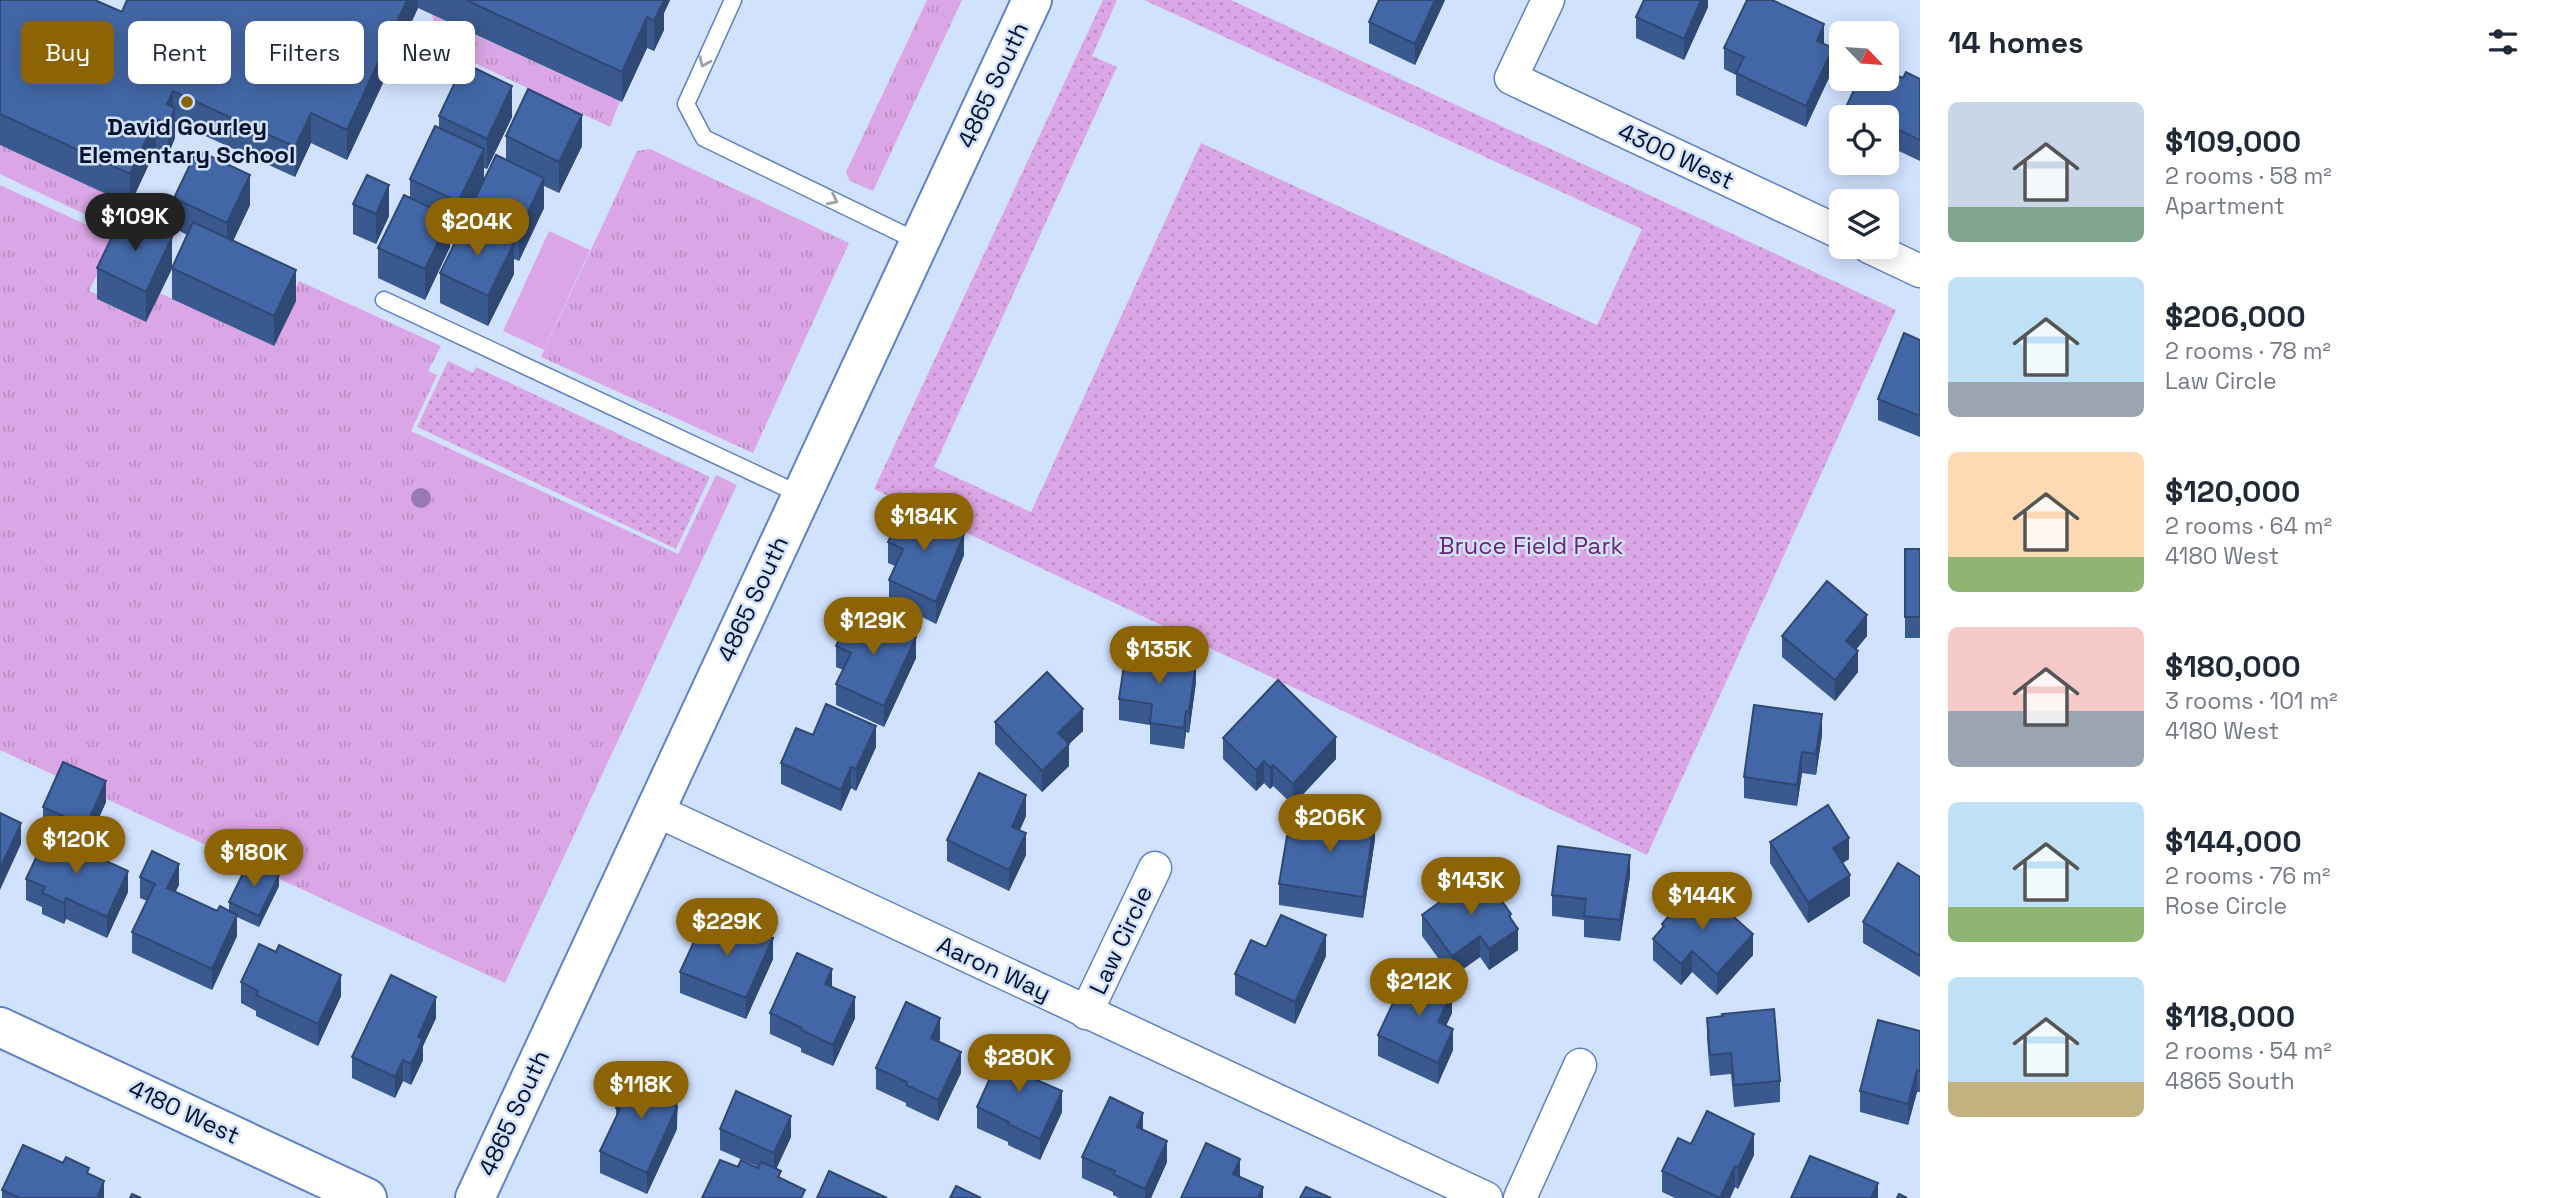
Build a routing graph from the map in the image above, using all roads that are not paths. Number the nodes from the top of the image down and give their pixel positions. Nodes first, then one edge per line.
1 (733, 0) edge
2 (1032, 0) edge
3 (1548, 0) edge
4 (1829, 227) edge
5 (919, 242) junction
6 (1894, 259) edge
7 (1920, 271) edge
8 (383, 300) dead end
9 (801, 495) junction
10 (655, 810) junction
11 (1155, 868) dead end
12 (1086, 1013) junction
13 (0, 1027) edge
14 (1580, 1065) dead end
15 (368, 1198) edge
16 (475, 1198) edge
17 (1486, 1198) edge
18 (1520, 1198) edge

1 -> 5 lane
2 - 5 street, 4865 South
3 - 4 street, 4300 West
5 - 9 street, 4865 South
6 - 7 street
8 - 9 lane
9 - 10 street, 4865 South
10 - 12 street, Aaron Way
10 - 16 street, 4865 South
11 - 12 street, Law Circle
12 - 17 street, Aaron Way
13 - 15 street, 4180 West
14 - 18 street

